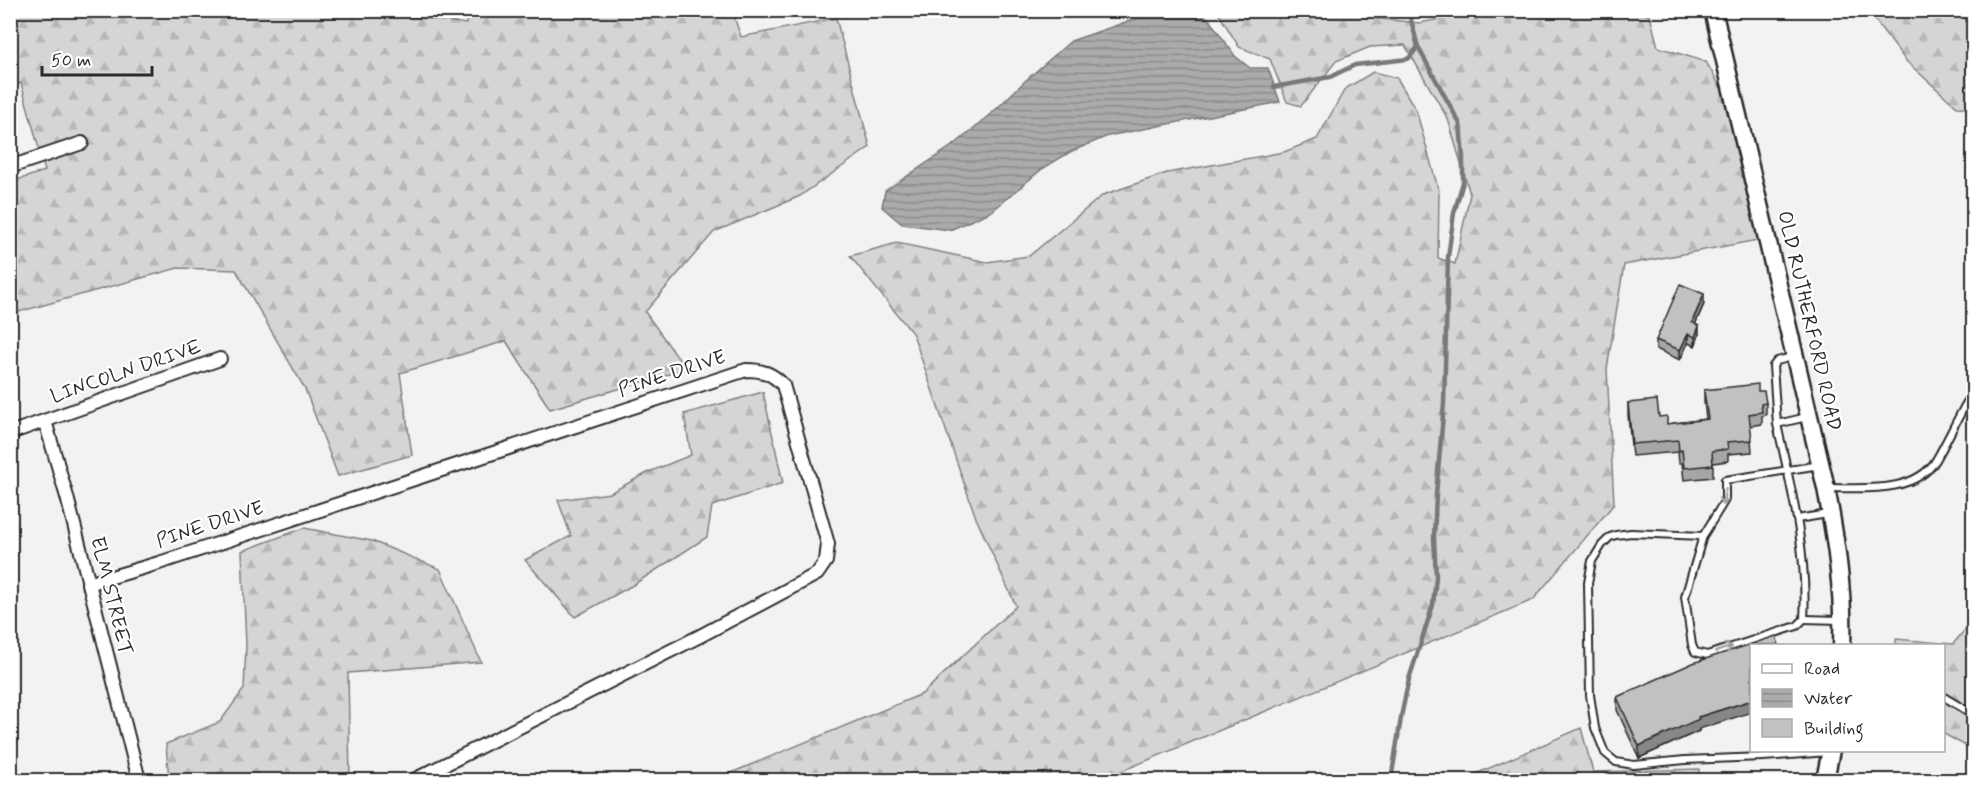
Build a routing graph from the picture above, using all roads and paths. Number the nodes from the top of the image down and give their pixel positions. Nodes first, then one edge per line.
1 (1713, 10) edge
2 (82, 144) dead end
3 (10, 167) edge
4 (1796, 357) junction
5 (220, 359) dead end
6 (1974, 395) edge
7 (1810, 417) junction
8 (45, 421) junction
9 (1777, 424) junction
10 (10, 433) edge
11 (1821, 465) junction
12 (1787, 470) junction
13 (1826, 488) junction
14 (1831, 513) junction
15 (1797, 519) junction
16 (1703, 536) junction
17 (88, 584) junction
18 (1804, 618) junction
19 (1842, 620) junction
20 (1842, 644) edge
21 (1945, 698) edge
22 (1974, 715) edge
23 (1820, 752) edge
24 (1831, 752) edge
25 (438, 768) junction
26 (139, 780) edge
27 (414, 780) edge
28 (443, 780) edge
29 (1825, 780) edge

1 - 4 street, OLD RUTHERFORD ROAD
2 - 3 street
4 - 7 street, OLD RUTHERFORD ROAD
4 - 9 lane
5 - 8 street, LINCOLN DRIVE
6 - 13 lane
7 - 9 lane
7 - 11 street, OLD RUTHERFORD ROAD
8 - 10 street, LINCOLN DRIVE
8 - 17 street, ELM STREET
9 - 12 lane
11 - 12 lane
11 - 13 street, OLD RUTHERFORD ROAD
12 - 15 lane
12 -> 16 lane
13 - 14 street, OLD RUTHERFORD ROAD
14 - 15 lane
14 - 19 street, OLD RUTHERFORD ROAD
15 - 18 lane
16 -> 18 lane
16 - 23 lane
17 - 25 street, PINE DRIVE
17 - 26 street, ELM STREET
18 - 19 lane
19 - 20 street, OLD RUTHERFORD ROAD
21 - 22 lane
24 - 29 street
25 - 27 street, PINE DRIVE
25 - 28 street

